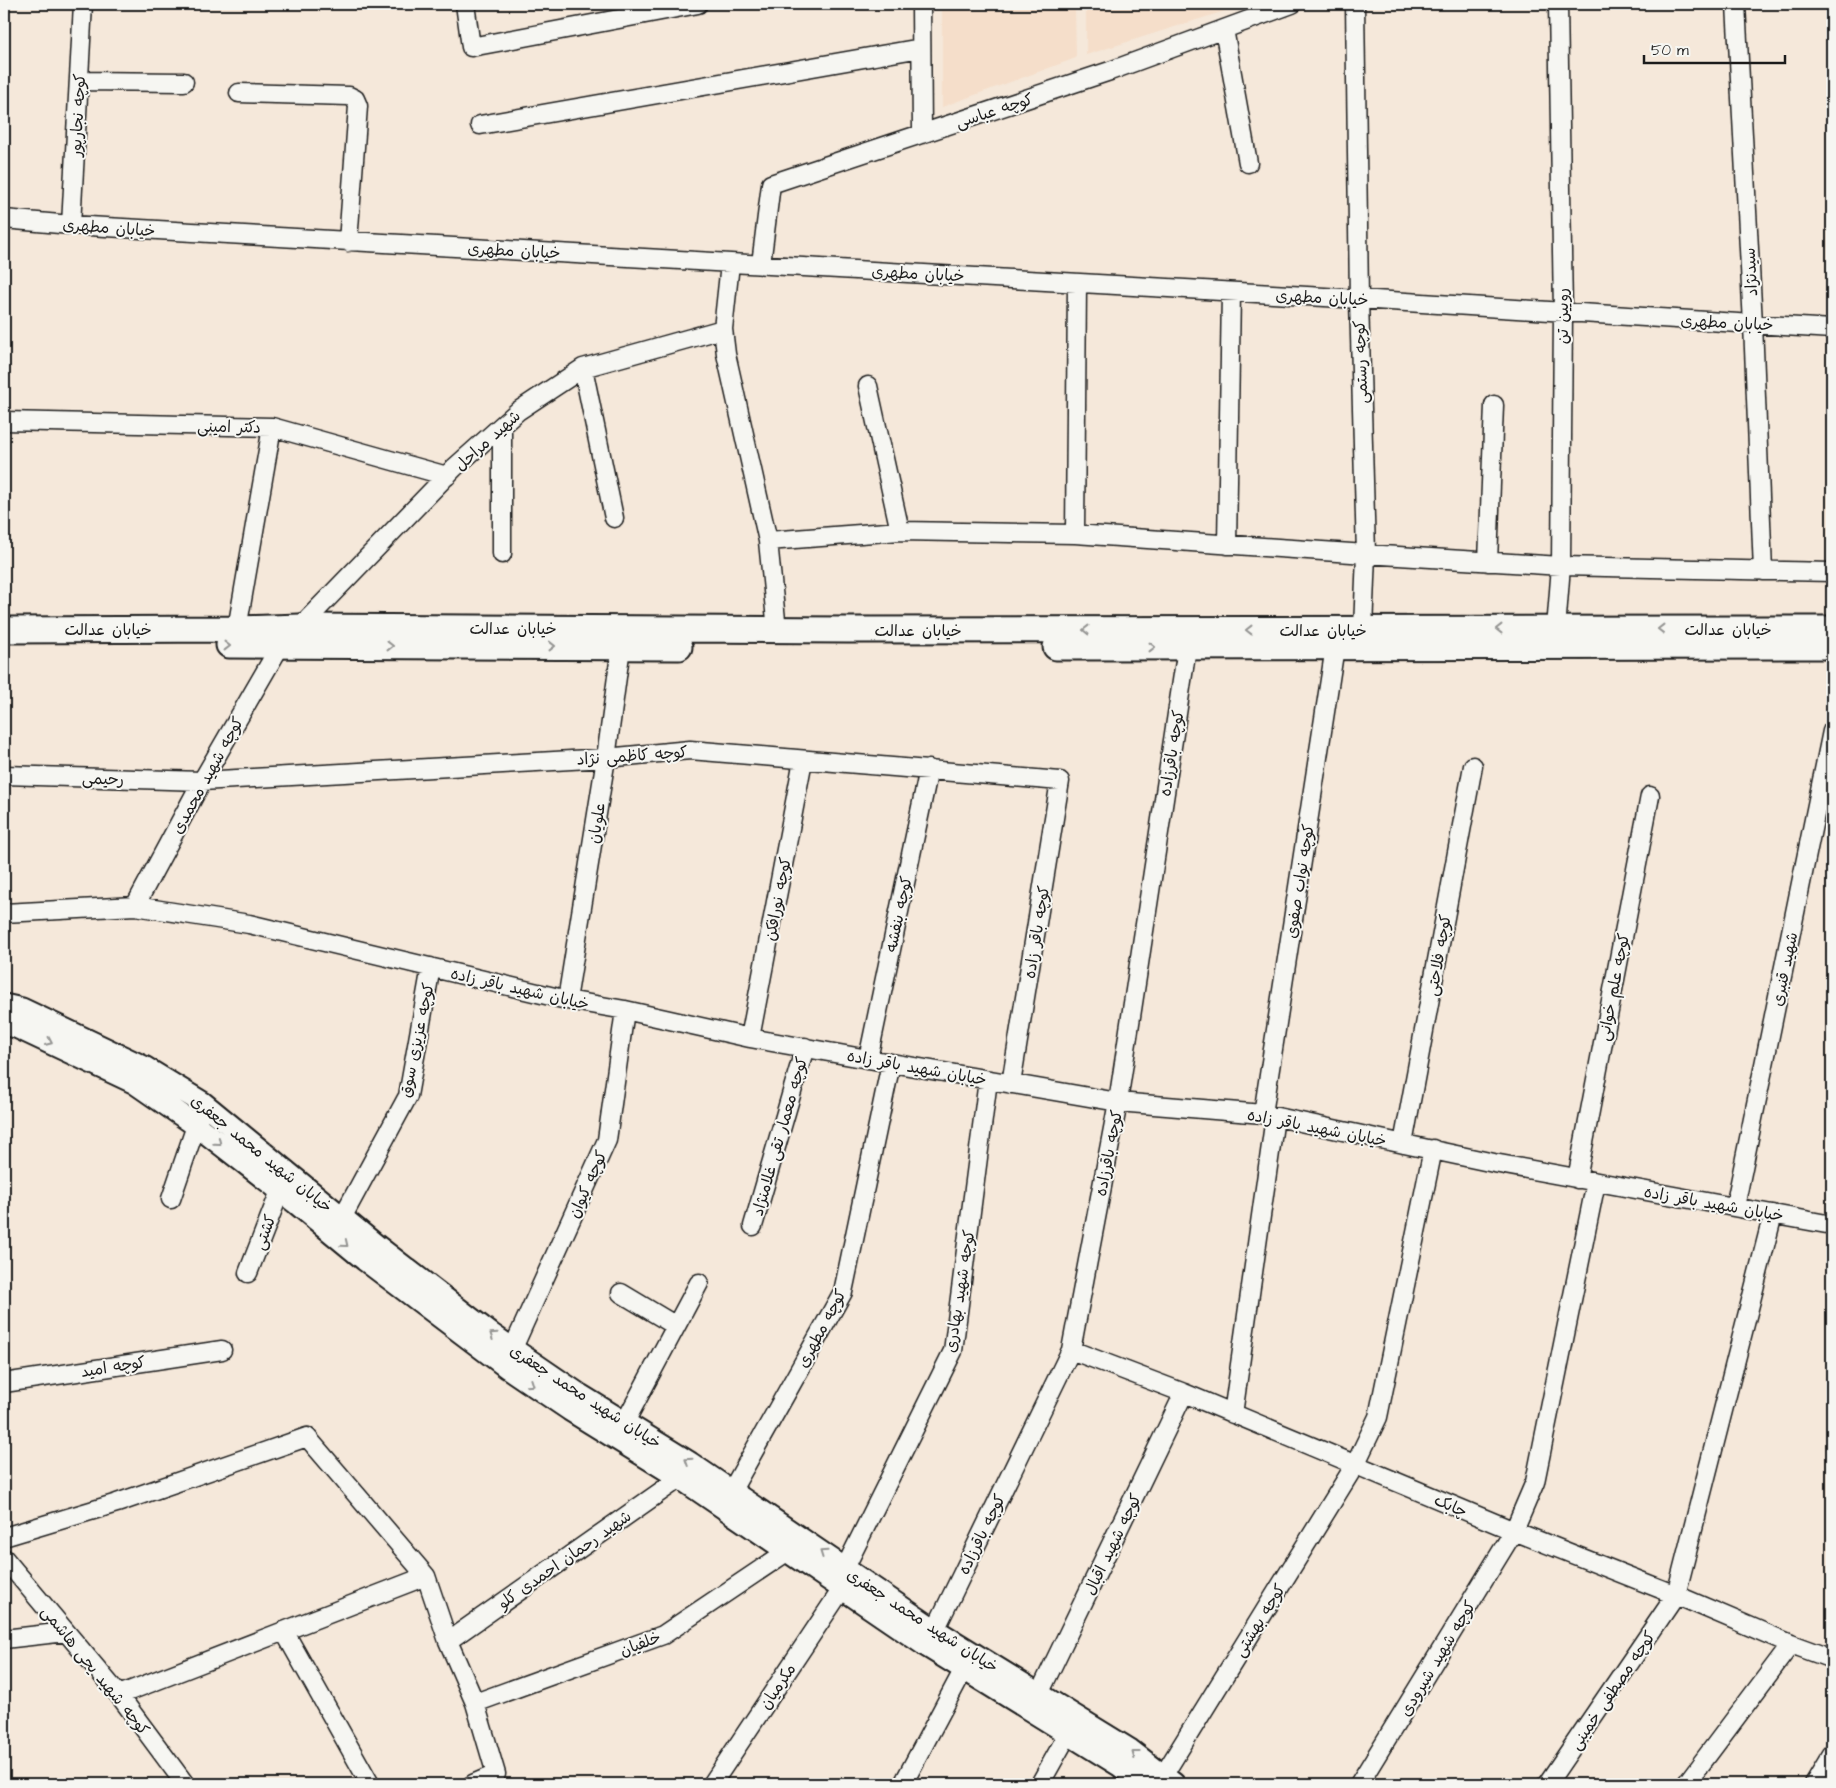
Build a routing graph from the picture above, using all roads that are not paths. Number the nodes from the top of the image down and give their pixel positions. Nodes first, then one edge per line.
1 (83, 4) edge
2 (465, 4) edge
3 (698, 4) edge
4 (921, 4) edge
5 (1292, 4) edge
6 (1355, 4) edge
7 (1558, 4) edge
8 (1736, 4) edge
9 (1224, 29) junction
10 (921, 48) junction
11 (79, 81) junction
12 (184, 82) dead end
13 (239, 92) dead end
14 (480, 125) dead end
15 (922, 134) junction
16 (1248, 163) dead end
17 (4, 219) edge
18 (70, 225) junction
19 (348, 242) junction
20 (730, 264) junction
21 (761, 264) junction
22 (1077, 283) junction
23 (1231, 292) junction
24 (1358, 299) junction
25 (1563, 312) junction
26 (1753, 324) junction
27 (1832, 329) edge
28 (723, 330) junction
29 (583, 368) junction
30 (868, 386) dead end
31 (1494, 405) dead end
32 (4, 421) edge
33 (502, 426) junction
34 (272, 427) junction
35 (447, 476) junction
36 (614, 518) dead end
37 (900, 531) junction
38 (1075, 534) junction
39 (768, 540) junction
40 (1227, 544) junction
41 (502, 554) dead end
42 (1366, 554) junction
43 (1488, 562) junction
44 (1561, 566) junction
45 (1763, 571) junction
46 (1832, 572) edge
47 (300, 627) junction
48 (1832, 628) edge
49 (236, 629) junction
50 (1363, 629) junction
51 (1556, 629) junction
52 (4, 630) edge
53 (777, 630) junction
54 (280, 646) junction
55 (1832, 646) edge
56 (4, 647) edge
57 (621, 647) junction
58 (1335, 647) junction
59 (1186, 648) junction
60 (1832, 732) edge
61 (606, 758) junction
62 (803, 760) junction
63 (1473, 766) dead end
64 (928, 770) junction
65 (4, 775) edge
66 (202, 780) junction
67 (1060, 781) joint
68 (1650, 796) dead end
69 (135, 906) junction
70 (4, 913) edge
71 (431, 967) junction
72 (567, 1000) junction
73 (4, 1005) edge
74 (625, 1010) junction
75 (4, 1024) edge
76 (750, 1038) junction
77 (805, 1047) junction
78 (868, 1060) junction
79 (891, 1064) junction
80 (988, 1080) junction
81 (1011, 1084) junction
82 (1118, 1102) junction
83 (203, 1104) junction
84 (1269, 1116) junction
85 (197, 1126) junction
86 (1403, 1144) junction
87 (1433, 1149) junction
88 (1577, 1178) junction
89 (1596, 1182) junction
90 (280, 1191) junction
91 (171, 1199) dead end
92 (1735, 1207) junction
93 (1773, 1214) junction
94 (342, 1218) junction
95 (1832, 1225) edge
96 (753, 1226) dead end
97 (248, 1273) dead end
98 (699, 1283) dead end
99 (621, 1293) dead end
100 (676, 1326) junction
101 (513, 1348) junction
102 (222, 1350) dead end
103 (1071, 1350) junction
104 (4, 1383) edge
105 (1184, 1393) junction
106 (1233, 1414) junction
107 (625, 1422) junction
108 (1354, 1465) junction
109 (680, 1478) junction
110 (732, 1490) junction
111 (1514, 1531) junction
112 (4, 1537) edge
113 (788, 1551) junction
114 (4, 1558) edge
115 (426, 1576) junction
116 (844, 1578) junction
117 (1676, 1595) junction
118 (935, 1630) junction
119 (284, 1631) junction
120 (66, 1632) junction
121 (4, 1639) edge
122 (448, 1641) junction
123 (1791, 1644) junction
124 (1832, 1658) edge
125 (964, 1669) junction
126 (1039, 1694) junction
127 (119, 1696) junction
128 (475, 1703) junction
129 (1068, 1734) junction
130 (1832, 1754) edge
131 (1168, 1780) edge
132 (185, 1784) edge
133 (370, 1784) edge
134 (473, 1784) edge
135 (712, 1784) edge
136 (903, 1784) edge
137 (1040, 1784) edge
138 (1144, 1784) edge
139 (1359, 1784) edge
140 (1547, 1784) edge
141 (1686, 1784) edge
142 (1814, 1784) edge

1 - 11 street, کوچه نجارپور
2 - 3 street
4 - 10 street
5 - 9 street, کوچه عباسی
6 - 24 street, کوچه رستمی
7 - 25 street, رویین تن
8 - 26 street, سیدنژاد
9 - 15 street, کوچه عباسی
9 - 16 street
10 - 14 street
10 - 15 street
11 - 12 street
11 - 18 street, کوچه نجارپور
13 - 19 street
15 - 21 street, کوچه عباسی
17 - 18 street, خیابان مطهری
18 - 19 street, خیابان مطهری
19 - 20 street, خیابان مطهری
20 - 21 street, خیابان مطهری
20 - 28 street
21 - 22 street, خیابان مطهری
22 - 23 street, خیابان مطهری
22 - 38 street
23 - 24 street, خیابان مطهری
23 - 40 street
24 - 25 street, خیابان مطهری
24 - 42 street, کوچه رستمی
25 - 26 street, خیابان مطهری
25 - 44 street, رویین تن
26 - 27 street, خیابان مطهری
26 - 45 street, سیدنژاد
28 - 29 street, شهید مراحل
28 - 39 street
29 - 33 street, شهید مراحل
29 - 36 street
30 - 37 street
31 - 43 street
32 - 34 street, دکتر امینی
33 - 35 street, شهید مراحل
33 - 41 street
34 - 35 street, دکتر امینی
34 - 49 street
35 - 47 street, شهید مراحل
37 - 38 street
37 - 39 street
38 - 40 street
39 - 53 street
40 - 42 street
42 - 43 street
42 - 50 street, کوچه رستمی
43 - 44 street
44 - 45 street
44 - 51 street, رویین تن
45 - 46 street
47 - 49 main road, خیابان عدالت
47 - 53 main road, خیابان عدالت
48 -> 51 main road, خیابان عدالت
49 - 52 main road, خیابان عدالت
51 -> 50 main road, خیابان عدالت
50 -> 53 main road, خیابان عدالت
56 -> 54 main road, خیابان عدالت
54 -> 57 main road, خیابان عدالت
54 - 66 street, کوچه شهید محمدی
55 - 58 main road, خیابان عدالت
57 -> 59 main road, خیابان عدالت
57 - 61 street, علویان
58 - 59 main road, خیابان عدالت
58 - 84 street, کوچه نواب صفوی
59 - 82 street, کوچه باقرزاده
60 - 92 street, شهید قنبری
61 - 62 street, کوچه کاظمی نژاد
61 - 66 street, کوچه کاظمی نژاد
61 - 72 street, علویان
62 - 64 street, کوچه کاظمی نژاد
62 - 76 street, کوچه نورافکن
63 - 86 street, کوچه فلاحتی
64 - 67 street, کوچه کاظمی نژاد
64 - 78 street, کوچه بنفشه
65 - 66 street, رحیمی
66 - 69 street, کوچه شهید محمدی
67 - 81 street, کوچه باقر زاده
68 - 88 street, کوچه علم خوانی
69 - 70 street, خیابان شهید باقر زاده
69 - 71 street, خیابان شهید باقر زاده
71 - 72 street, خیابان شهید باقر زاده
71 - 94 street, کوچه عزیزی سوق
72 - 74 street, خیابان شهید باقر زاده
73 - 83 street, خیابان شهید محمد جعفری
74 - 76 street, خیابان شهید باقر زاده
74 - 101 street, کوچه کیوان
75 -> 85 street, خیابان شهید محمد جعفری
76 - 77 street, خیابان شهید باقر زاده
77 - 78 street, خیابان شهید باقر زاده
77 - 96 street, کوچه معمار تقی غلامنژاد
78 - 79 street, خیابان شهید باقر زاده
79 - 80 street, خیابان شهید باقر زاده
79 - 110 street, کوچه مطهری
80 - 81 street, خیابان شهید باقر زاده
80 - 116 street, کوچه شهید بهادری
81 - 82 street, خیابان شهید باقر زاده
82 - 84 street, خیابان شهید باقر زاده
82 - 103 street, کوچه باقرزاده
83 - 85 street
83 - 94 street, خیابان شهید محمد جعفری
84 - 86 street, خیابان شهید باقر زاده
84 - 106 street, کوچه نواب صفوی
85 -> 90 street, خیابان شهید محمد جعفری
85 - 91 street
86 - 87 street, خیابان شهید باقر زاده
87 - 88 street, خیابان شهید باقر زاده
87 - 108 street, کوچه بهشتی
88 - 89 street, خیابان شهید باقر زاده
89 - 92 street, خیابان شهید باقر زاده
89 - 111 street, کوچه شهید شیرودی
90 - 97 street, کشتی
90 -> 109 street, خیابان شهید محمد جعفری
92 - 93 street, خیابان شهید باقر زاده
93 - 95 street, خیابان شهید باقر زاده
93 - 117 street
101 -> 94 street, خیابان شهید محمد جعفری
98 - 100 street
99 - 100 street
100 - 107 street
101 - 107 street, خیابان شهید محمد جعفری
102 - 104 street, کوچه امید
103 - 105 street, چابک
103 - 118 street, کوچه باقرزاده
105 - 106 street, چابک
105 - 126 street, کوچه شهید اقبال
106 - 108 street, چابک
110 -> 107 street, خیابان شهید محمد جعفری
108 - 111 street, چابک
108 - 131 street, کوچه بهشتی
109 - 113 street, خیابان شهید محمد جعفری
109 - 122 street, شهید رحمان احمدی کلو
116 -> 110 street, خیابان شهید محمد جعفری
111 - 117 street, چابک
111 - 139 street, کوچه شهید شیرودی
112 - 115 street
113 - 116 street, خیابان شهید محمد جعفری
113 - 128 street, خلفیان
114 - 120 street, کوچه شهید یحی هاشمی
115 - 119 street
115 - 122 street
116 - 118 street, خیابان شهید محمد جعفری
116 - 125 street, خیابان شهید محمد جعفری
116 - 135 street, مکرمیان
117 - 123 street, چابک
117 - 140 street, کوچه مصطفی خمینی
118 - 126 street, خیابان شهید محمد جعفری
119 - 127 street
119 - 133 street
120 - 121 street
120 - 127 street, کوچه شهید یحی هاشمی
122 - 128 street
123 - 124 street, چابک
123 - 141 street
125 - 129 street, خیابان شهید محمد جعفری
125 - 136 street
131 -> 126 street, خیابان شهید محمد جعفری
127 - 132 street, کوچه شهید یحی هاشمی
128 - 134 street
129 - 137 street
129 - 138 street, خیابان شهید محمد جعفری
130 - 142 street

